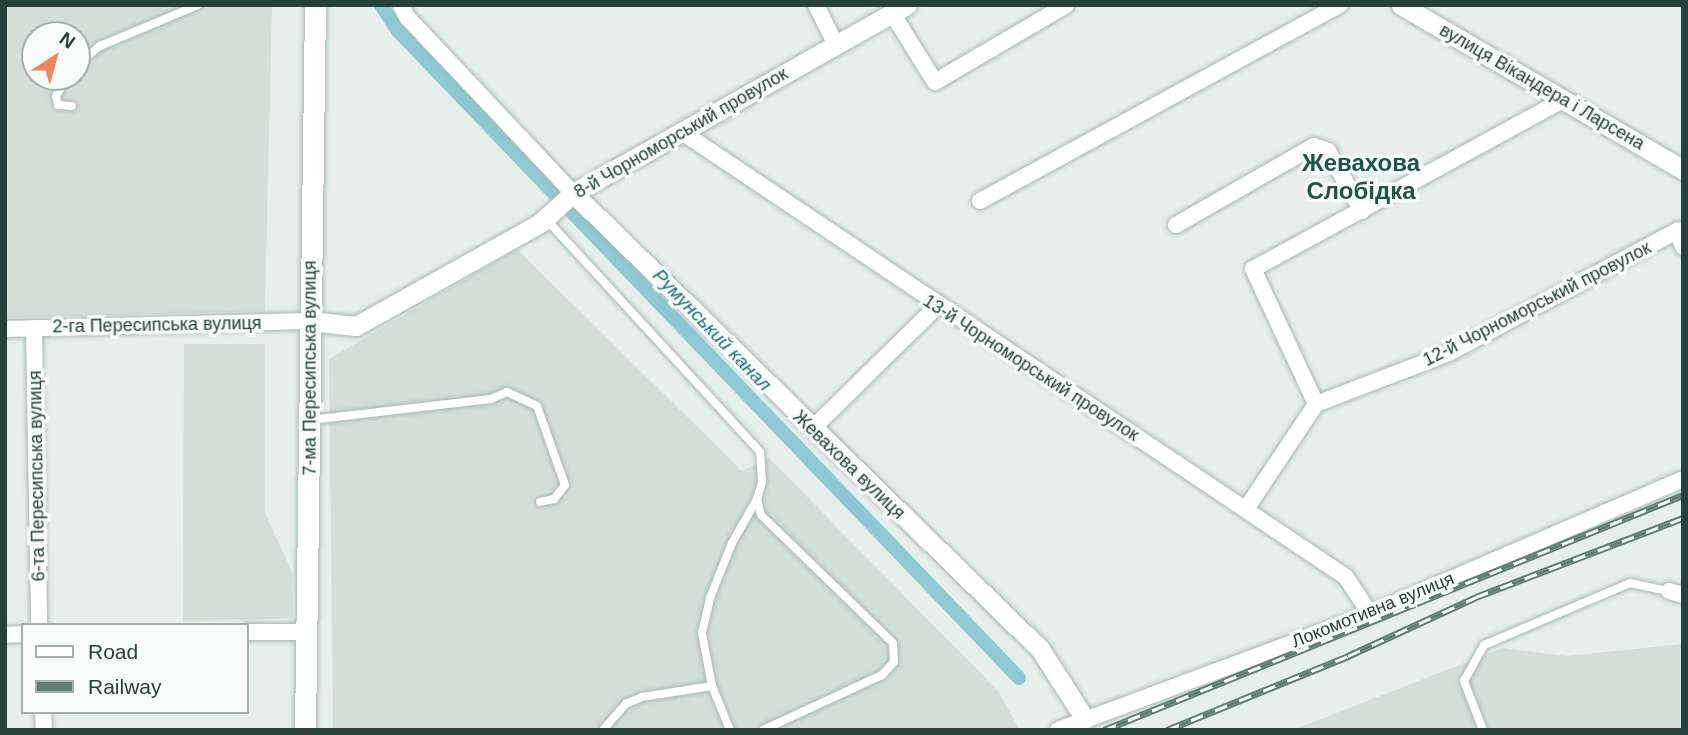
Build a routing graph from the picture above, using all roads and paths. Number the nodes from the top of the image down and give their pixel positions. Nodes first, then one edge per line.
1 (198, 5) edge
2 (315, 5) edge
3 (401, 5) edge
4 (816, 5) edge
5 (1066, 5) edge
6 (1340, 5) edge
7 (1401, 5) edge
8 (899, 9) edge
9 (836, 45) junction
10 (91, 53) edge
11 (59, 91) edge
12 (1565, 99) junction
13 (72, 106) dead end
14 (681, 132) junction
15 (1683, 170) edge
16 (573, 193) junction
17 (980, 201) dead end
18 (1362, 211) junction
19 (545, 218) junction
20 (1176, 225) dead end
21 (1680, 230) edge
22 (1683, 247) edge
23 (937, 306) junction
24 (309, 321) junction
25 (34, 328) junction
26 (5, 329) edge
27 (1316, 404) junction
28 (310, 420) junction
29 (812, 429) junction
30 (1683, 479) edge
31 (757, 499) junction
32 (540, 502) dead end
33 (1246, 509) junction
34 (1676, 592) edge
35 (1370, 614) junction
36 (40, 623) edge
37 (248, 632) edge
38 (307, 632) junction
39 (712, 686) junction
40 (1085, 719) junction
41 (305, 730) edge
42 (603, 730) edge
43 (730, 730) edge
44 (763, 730) edge
45 (1059, 730) edge
46 (1483, 730) edge

1 - 10 lane
2 - 24 main road, 7-ма Пересипська вулиця
3 - 16 street, Жевахова вулиця
4 - 9 street
5 - 8 street
6 - 17 street
7 - 12 street, вулиця Вікандера і Ларсена
8 - 9 street, 8-й Чорноморський провулок
9 - 14 street, 8-й Чорноморський провулок
11 - 13 lane
12 - 15 street, вулиця Вікандера і Ларсена
12 - 18 street
14 - 16 street, 8-й Чорноморський провулок
14 - 23 street, 13-й Чорноморський провулок
16 - 19 street, 8-й Чорноморський провулок
16 - 29 street, Жевахова вулиця
18 - 20 street
18 - 27 street
19 - 24 street, 8-й Чорноморський провулок
19 - 31 lane
21 - 22 street
21 - 27 street, 12-й Чорноморський провулок
23 - 29 street
23 - 33 street, 13-й Чорноморський провулок
24 - 25 street, 2-га Пересипська вулиця
24 - 28 main road, 7-ма Пересипська вулиця
25 - 26 street, 2-га Пересипська вулиця
25 - 36 street, 6-та Пересипська вулиця
27 - 33 street
28 - 32 lane
28 - 38 main road, 7-ма Пересипська вулиця
29 - 40 street, Жевахова вулиця
30 - 35 street, Локомотивна вулиця
31 - 39 lane
31 - 44 lane
33 - 35 street, 13-й Чорноморський провулок
34 - 46 lane
35 - 40 street, Локомотивна вулиця
37 - 38 street
38 - 41 main road, 7-ма Пересипська вулиця
39 - 42 lane
39 - 43 lane
40 - 45 street, Локомотивна вулиця

